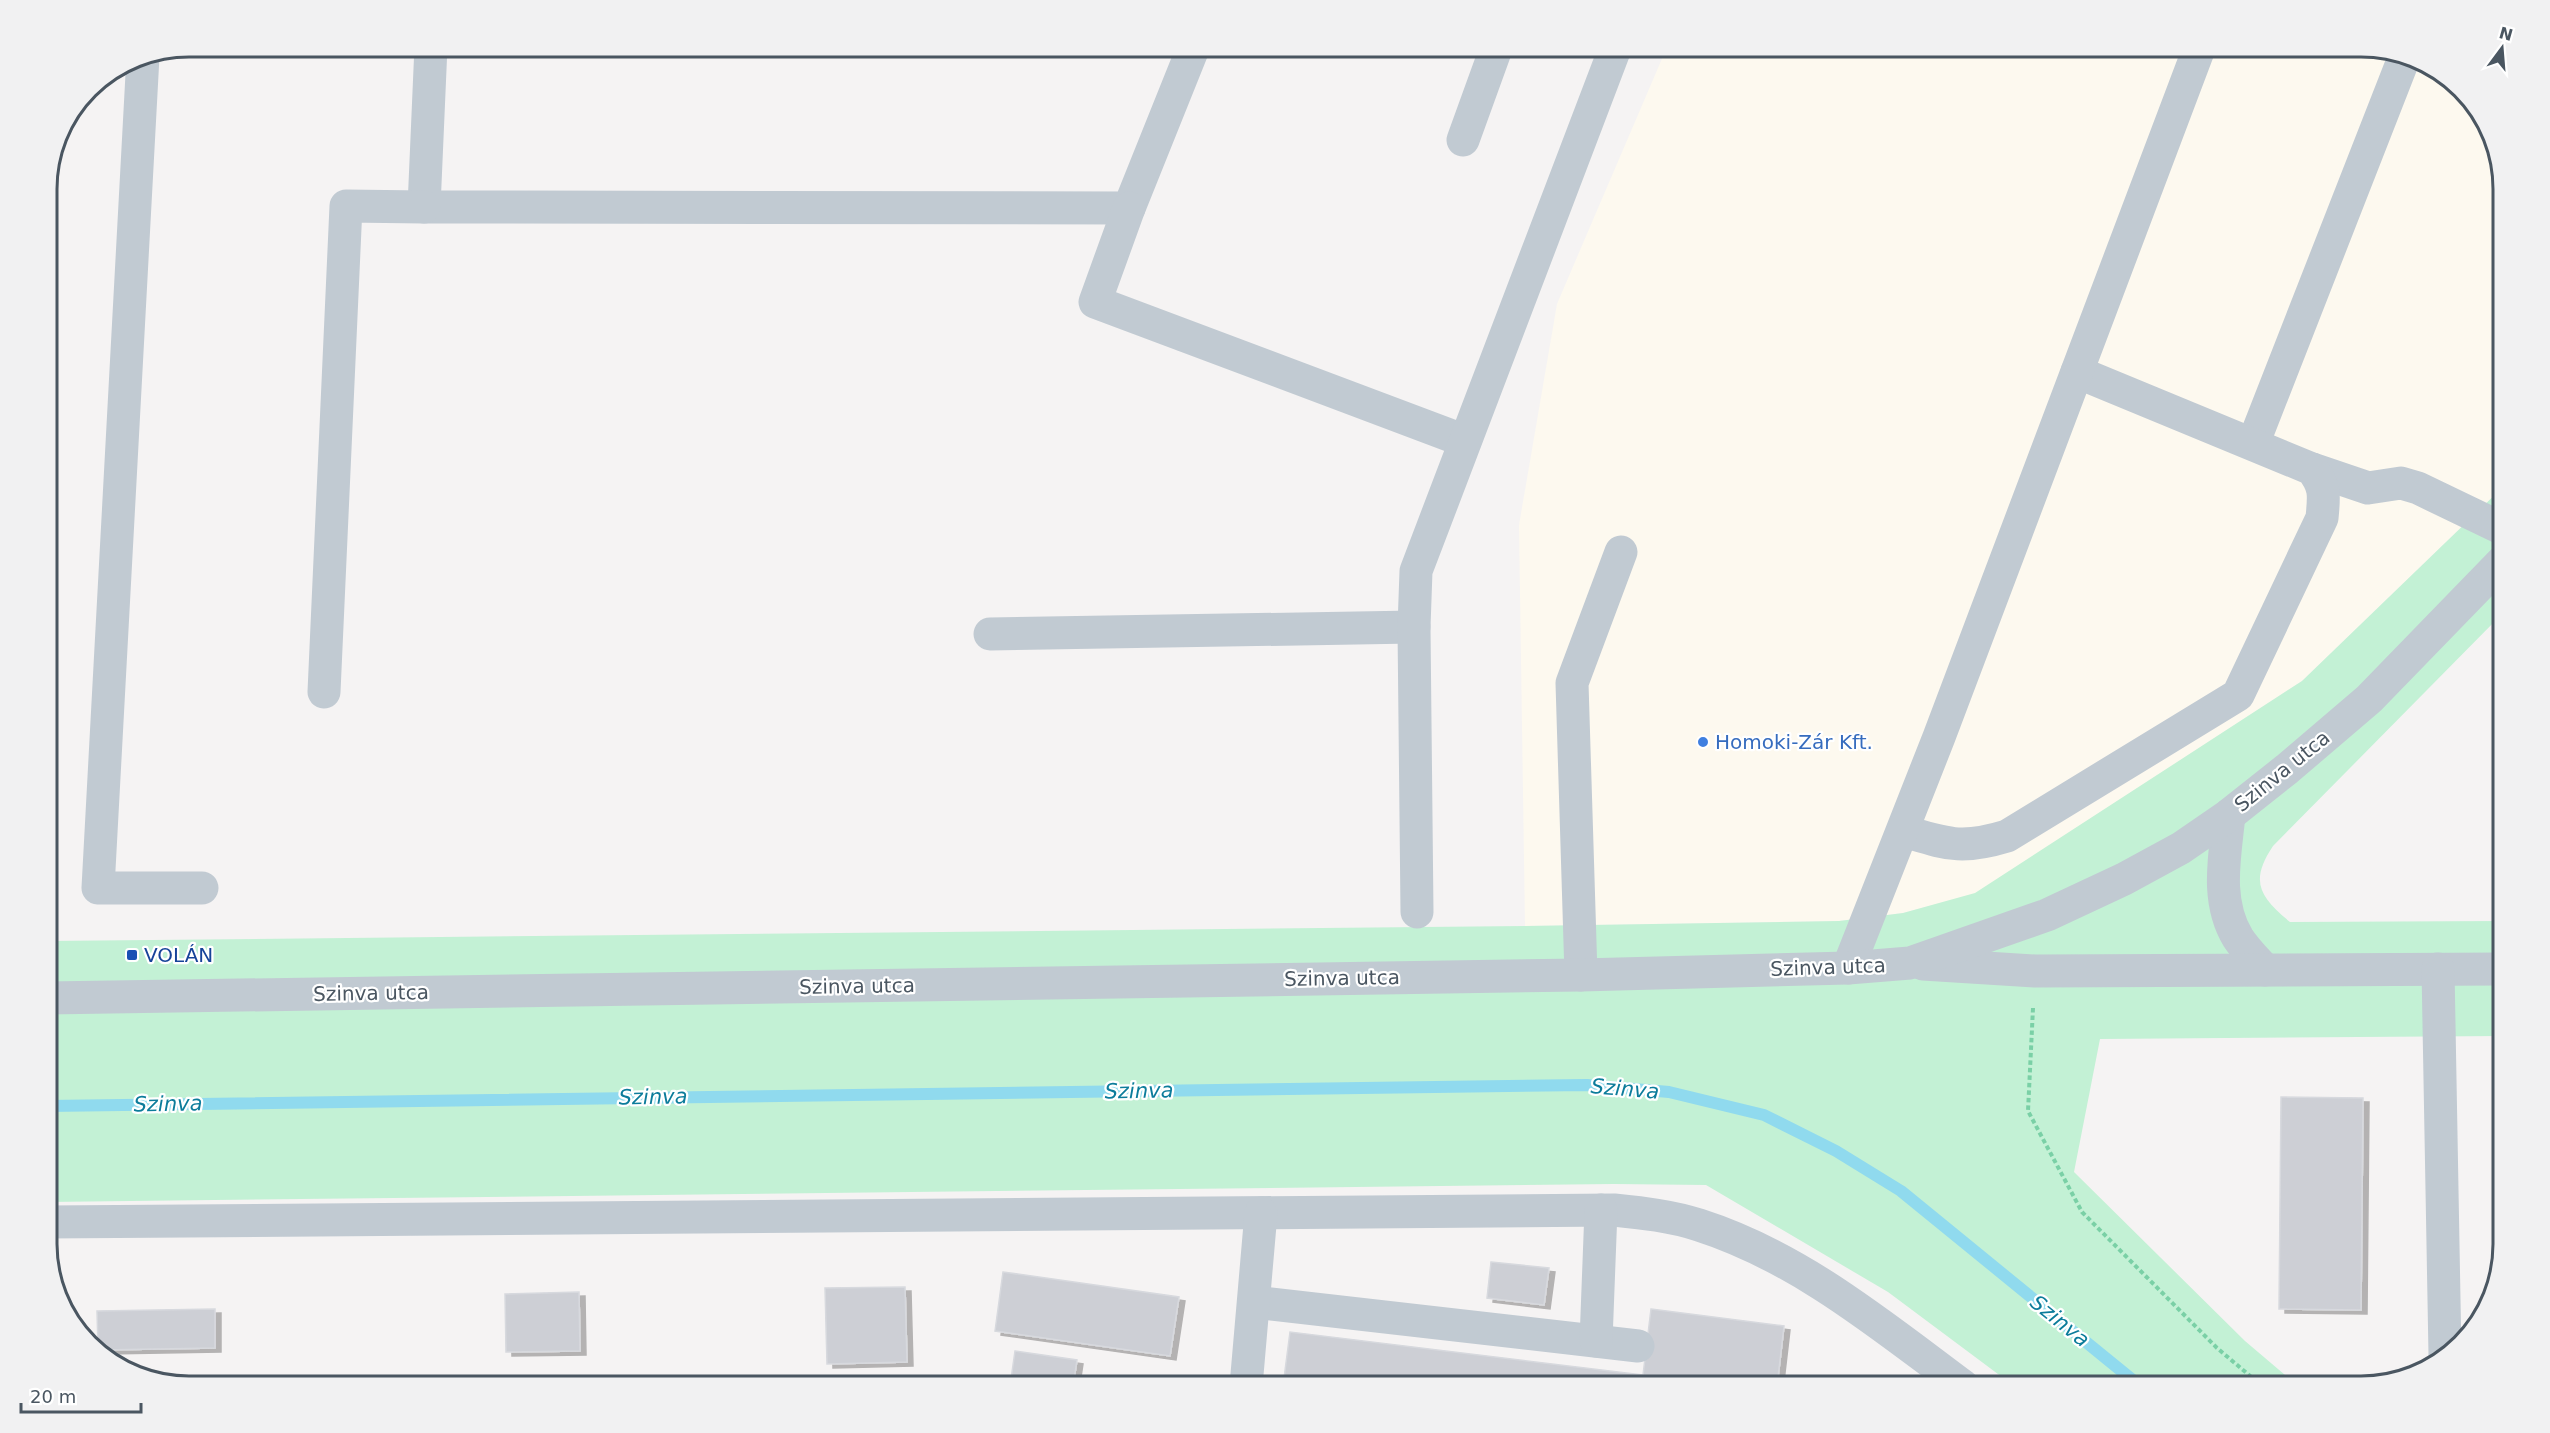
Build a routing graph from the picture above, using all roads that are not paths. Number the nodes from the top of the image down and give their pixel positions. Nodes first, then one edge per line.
1 (431, 57) edge
2 (1190, 57) edge
3 (1493, 57) edge
4 (1612, 57) edge
5 (2196, 57) edge
6 (2402, 63) edge
7 (142, 65) edge
8 (1463, 140) dead end
9 (424, 207) junction
10 (1129, 208) junction
11 (2077, 372) junction
12 (1465, 441) junction
13 (2253, 444) junction
14 (2312, 469) junction
15 (2493, 524) edge
16 (1621, 552) dead end
17 (2493, 571) edge
18 (1414, 627) junction
19 (990, 634) dead end
20 (324, 692) dead end
21 (2229, 814) junction
22 (1903, 831) junction
23 (202, 888) dead end
24 (1418, 912) dead end
25 (1910, 963) junction
26 (1848, 968) junction
27 (2438, 969) junction
28 (2493, 969) edge
29 (2265, 970) junction
30 (1581, 975) junction
31 (57, 998) edge
32 (1608, 1210) junction
33 (1261, 1213) junction
34 (57, 1222) edge
35 (1254, 1302) junction
36 (1596, 1341) junction
37 (2445, 1345) edge
38 (1638, 1346) dead end
39 (1247, 1376) edge
40 (1950, 1376) edge

1 - 9 street
2 - 10 street
3 - 8 street
4 - 12 street
5 - 11 street
6 - 13 street
7 - 23 street
9 - 10 street
9 - 20 street
10 - 12 street
11 - 13 street
11 - 22 street
12 - 18 street
13 - 14 street
14 - 15 street
14 - 22 street
16 - 30 street
17 - 21 street, Szinva utca
18 - 19 street
18 - 24 street
21 - 25 street, Szinva utca
21 - 29 street
22 - 26 street
25 - 26 street, Szinva utca
25 - 29 street
26 - 30 street, Szinva utca
27 - 28 street
27 - 29 street
27 - 37 street
30 - 31 street, Szinva utca
32 - 33 street
32 - 36 street
32 - 40 street
33 - 34 street
33 - 35 street
35 - 36 street
35 - 39 street
36 - 38 street

